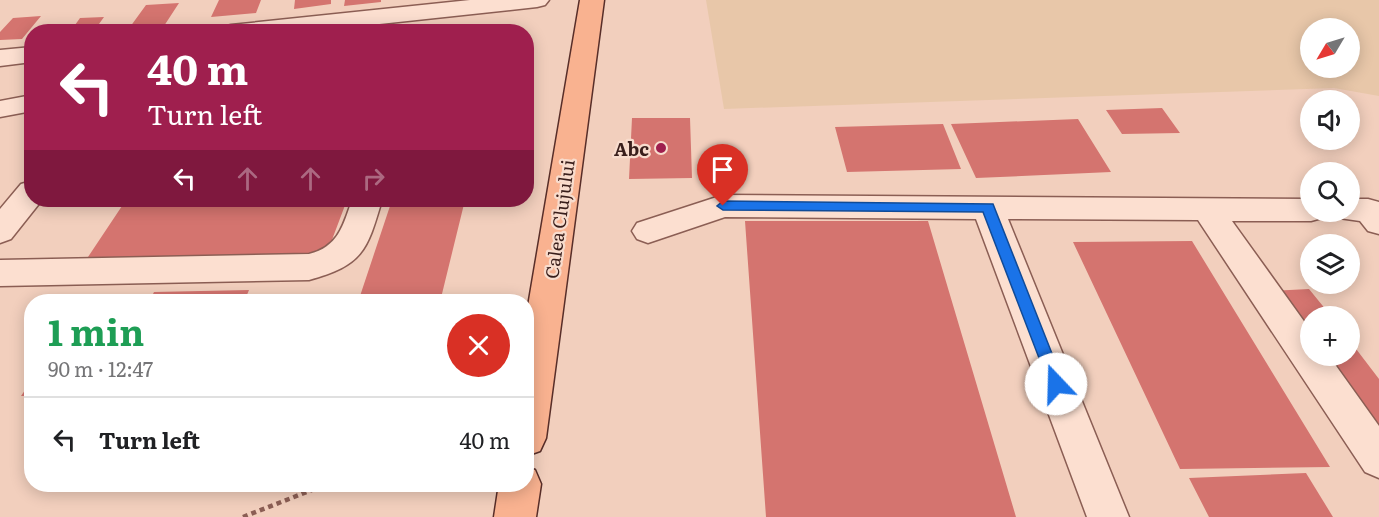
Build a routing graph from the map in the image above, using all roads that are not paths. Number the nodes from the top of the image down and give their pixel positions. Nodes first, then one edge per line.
1 (537, 0) edge
2 (592, 0) edge
3 (308, 24) edge
4 (24, 55) edge
5 (0, 58) edge
6 (24, 104) edge
7 (0, 109) edge
8 (24, 191) edge
9 (0, 192) edge
10 (24, 200) edge
11 (364, 207) edge
12 (988, 208) junction
13 (1207, 209) junction
14 (1300, 210) edge
15 (1360, 210) edge
16 (1379, 223) edge
17 (0, 231) edge
18 (648, 231) dead end
19 (0, 273) edge
20 (534, 385) edge
21 (1379, 459) edge
22 (519, 492) edge
23 (515, 517) edge
24 (1108, 517) edge

1 - 3 street
2 - 20 main road, Calea Clujului
4 - 5 street
6 - 7 street
8 - 9 street
10 - 17 street
11 - 19 street
12 - 13 street
12 - 18 street
12 - 24 street
13 - 14 street
13 - 21 street
15 - 16 street
22 - 23 main road

